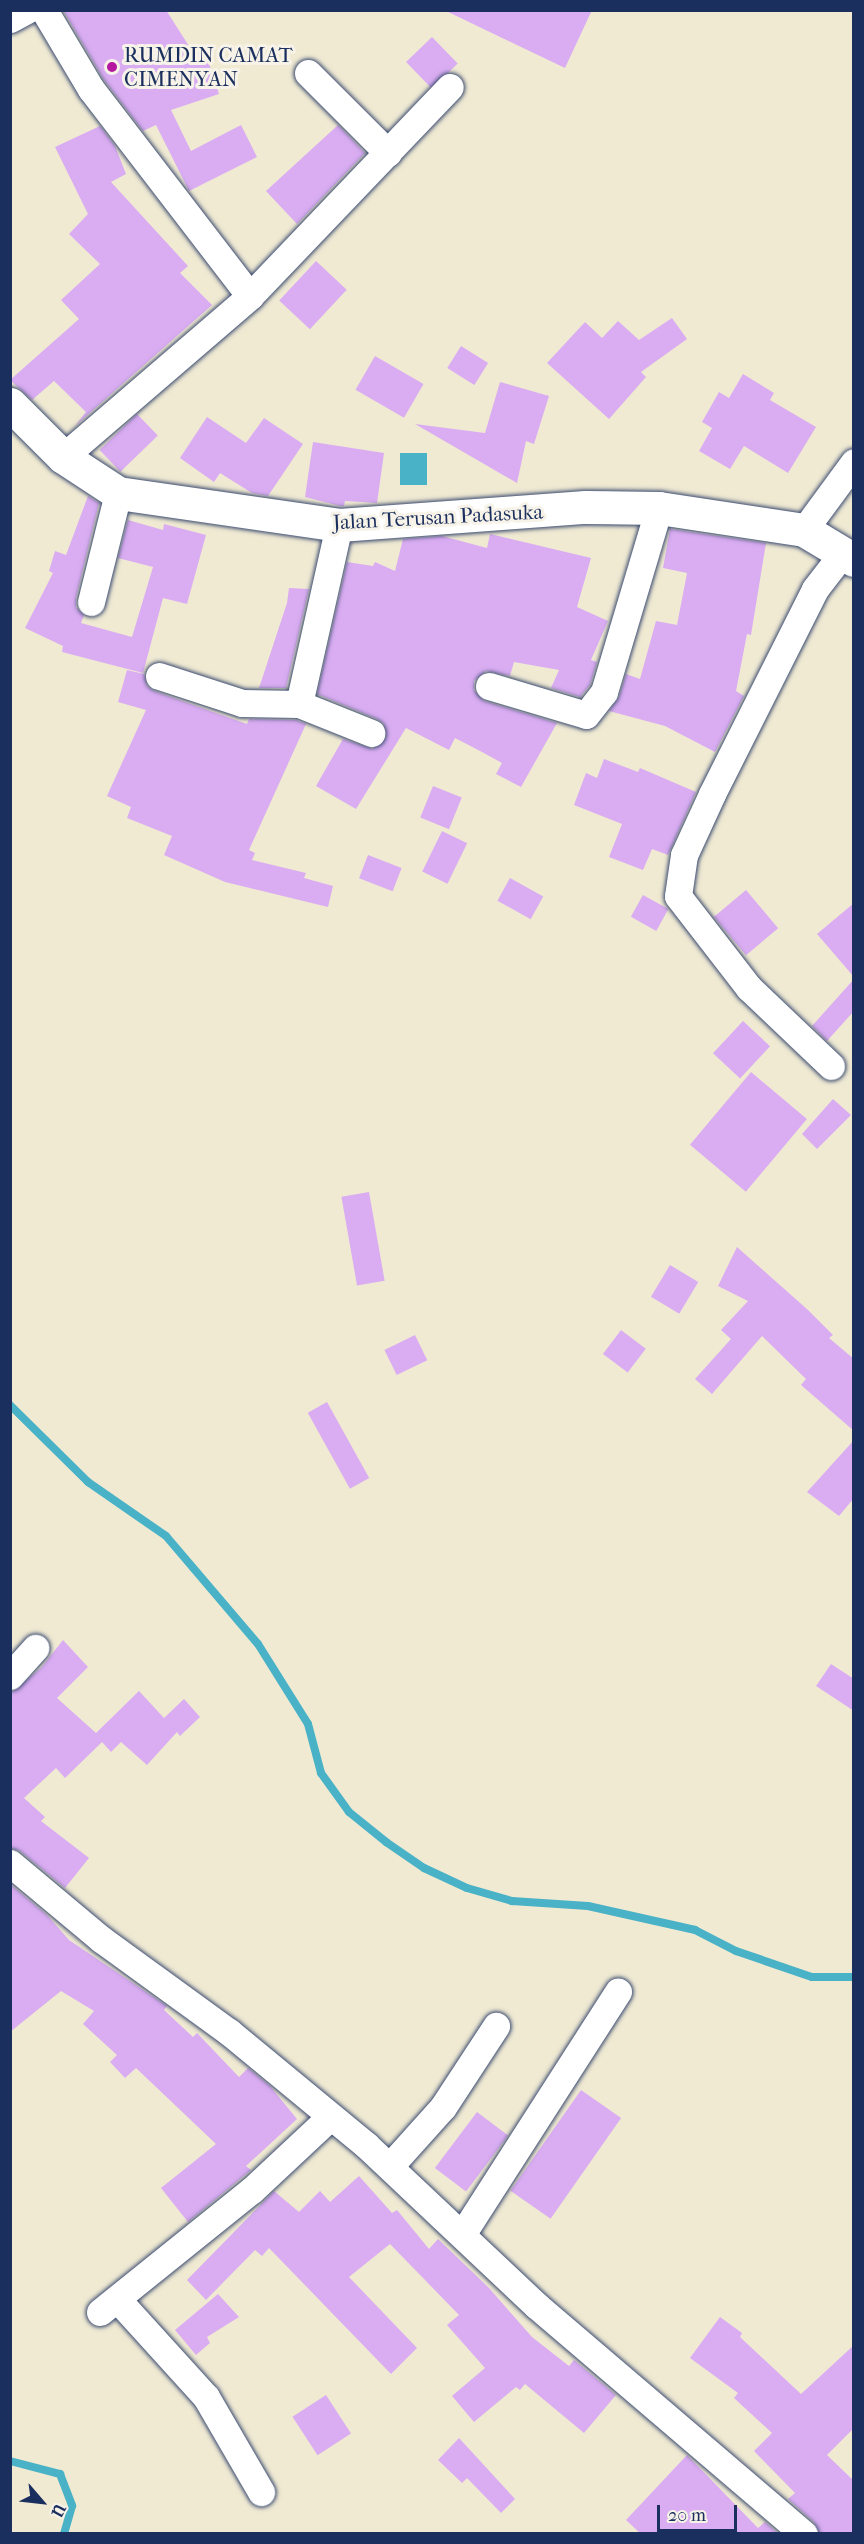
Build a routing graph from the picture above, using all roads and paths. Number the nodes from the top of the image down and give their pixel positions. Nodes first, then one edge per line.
1 (27, 10) edge
2 (44, 10) edge
3 (10, 20) edge
4 (308, 73) dead end
5 (450, 87) dead end
6 (388, 153) junction
7 (250, 296) junction
8 (10, 404) edge
9 (63, 457) junction
10 (854, 462) edge
11 (118, 493) junction
12 (659, 508) junction
13 (339, 525) junction
14 (804, 530) junction
15 (848, 557) edge
16 (91, 602) dead end
17 (159, 676) dead end
18 (489, 686) dead end
19 (298, 704) junction
20 (371, 733) dead end
21 (831, 1066) dead end
22 (35, 1648) dead end
23 (10, 1676) edge
24 (10, 1863) edge
25 (618, 1992) dead end
26 (496, 2026) dead end
27 (330, 2117) junction
28 (390, 2166) junction
29 (463, 2233) junction
30 (261, 2492) dead end
31 (804, 2534) edge

1 - 3 street
2 - 7 street
4 - 6 street
5 - 6 street
6 - 7 street
7 - 9 street
8 - 9 street, Jalan Terusan Padasuka
9 - 11 street, Jalan Terusan Padasuka
10 - 14 street
11 - 13 street, Jalan Terusan Padasuka
11 - 16 street
12 - 13 street, Jalan Terusan Padasuka
12 - 14 street, Jalan Terusan Padasuka
12 - 18 street
13 - 19 street
14 - 15 street, Jalan Terusan Padasuka
15 - 21 street
17 - 19 street
19 - 20 street
22 - 23 street
24 - 27 street
25 - 29 street
26 - 28 street
27 - 28 street
27 - 30 street
28 - 29 street
29 - 31 street

